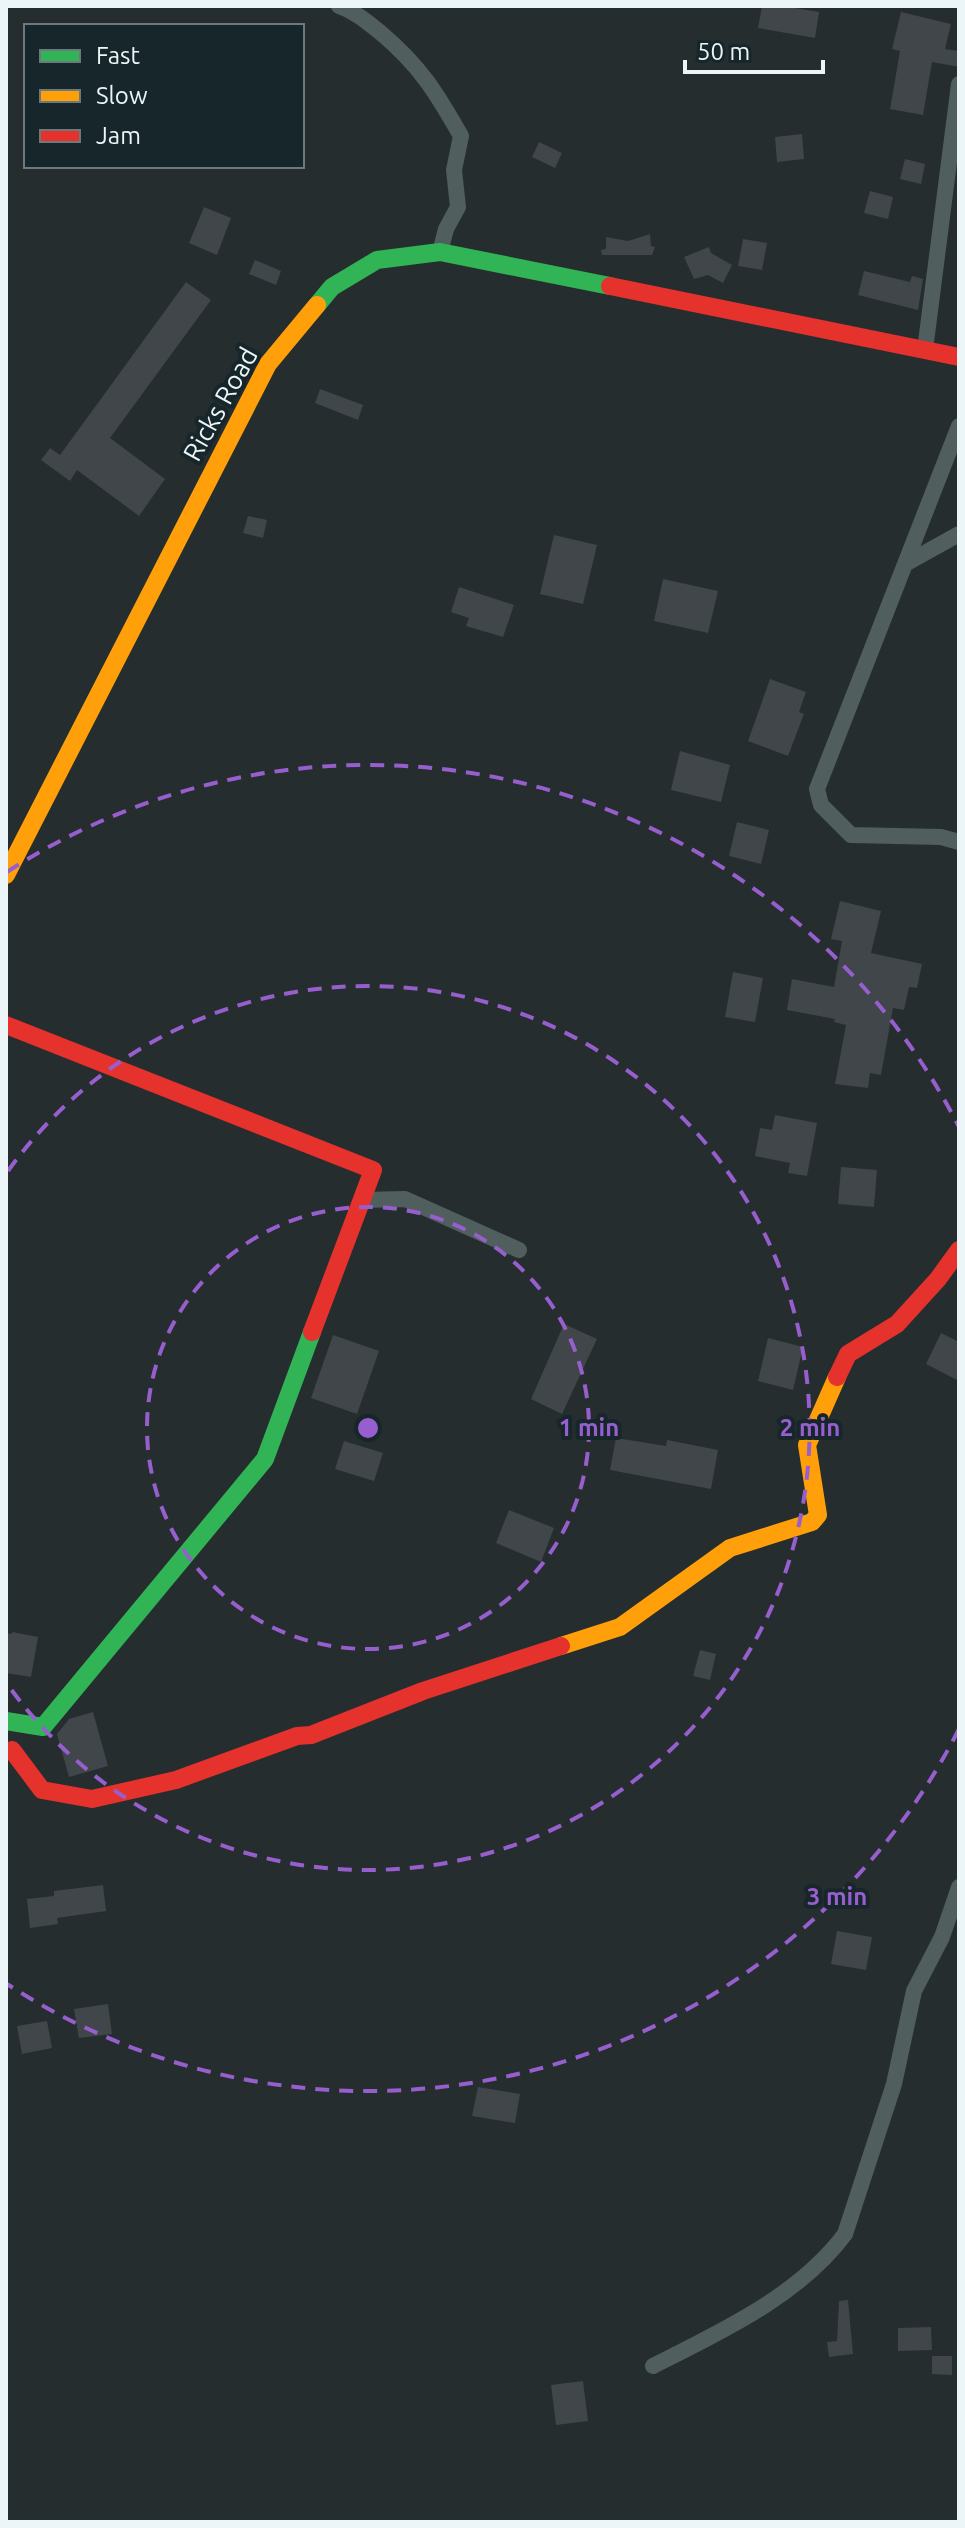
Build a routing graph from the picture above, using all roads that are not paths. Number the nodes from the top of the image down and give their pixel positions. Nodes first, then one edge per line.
1 (339, 6) edge
2 (959, 84) edge
3 (440, 252) junction
4 (925, 350) junction
5 (959, 357) edge
6 (959, 426) edge
7 (959, 534) edge
8 (905, 564) junction
9 (959, 842) edge
10 (6, 875) edge
11 (6, 1025) edge
12 (362, 1200) junction
13 (519, 1250) dead end
14 (959, 1250) edge
15 (6, 1721) edge
16 (12, 1750) dead end
17 (959, 1887) edge
18 (653, 2366) dead end

1 - 3 street
2 - 4 street
3 - 4 street, Ricks Road
3 - 10 street, Ricks Road
4 - 5 street, Ricks Road
6 - 8 street
7 - 8 street
8 - 9 street
11 - 12 street
12 - 13 street
12 - 15 street
14 - 16 street
17 - 18 street

